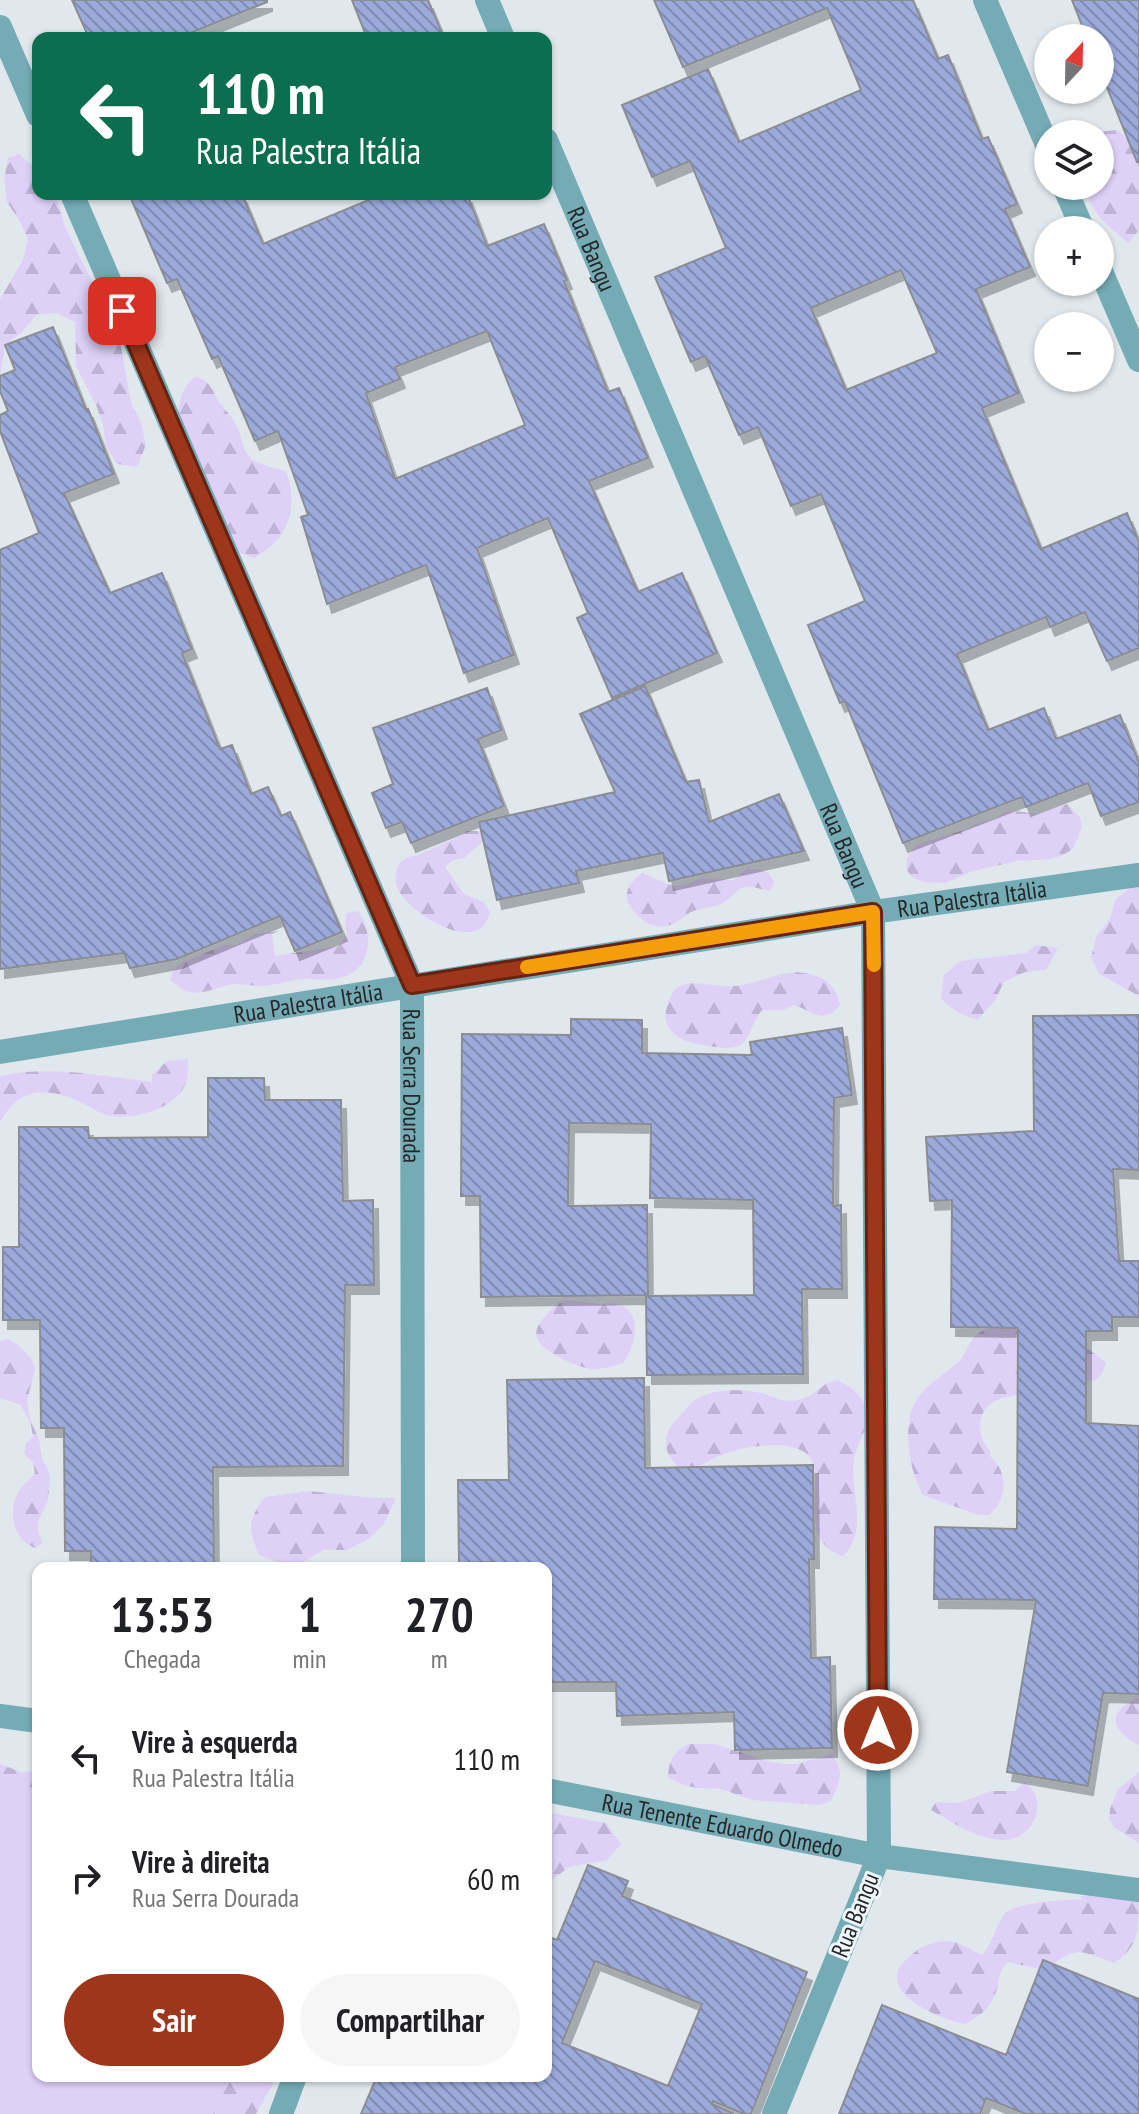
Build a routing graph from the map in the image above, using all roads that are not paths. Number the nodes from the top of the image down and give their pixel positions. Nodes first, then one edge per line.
1 (487, 0) edge
2 (985, 0) edge
3 (0, 27) edge
4 (500, 32) edge
5 (32, 101) edge
6 (1036, 120) edge
7 (552, 154) edge
8 (75, 200) edge
9 (1112, 296) edge
10 (1139, 360) edge
11 (1139, 875) edge
12 (873, 912) junction
13 (412, 985) junction
14 (0, 1052) edge
15 (413, 1562) edge
16 (0, 1716) edge
17 (32, 1720) edge
18 (552, 1791) edge
19 (879, 1856) junction
20 (1139, 1890) edge
21 (293, 2082) edge
22 (281, 2114) edge
23 (774, 2114) edge

1 - 4 street
2 - 6 street
3 - 5 street
7 - 12 street, Rua Bangu
8 - 13 street, Rua Serra Dourada
9 - 10 street
11 - 12 street, Rua Palestra Itália
12 - 13 street, Rua Palestra Itália
12 - 19 street, Rua Bangu
13 - 14 street, Rua Palestra Itália
13 - 15 street, Rua Serra Dourada
16 - 17 street
18 - 19 street, Rua Tenente Eduardo Olmedo
19 - 20 street, Rua Tenente Eduardo Olmedo
19 - 23 street, Rua Bangu
21 - 22 street

